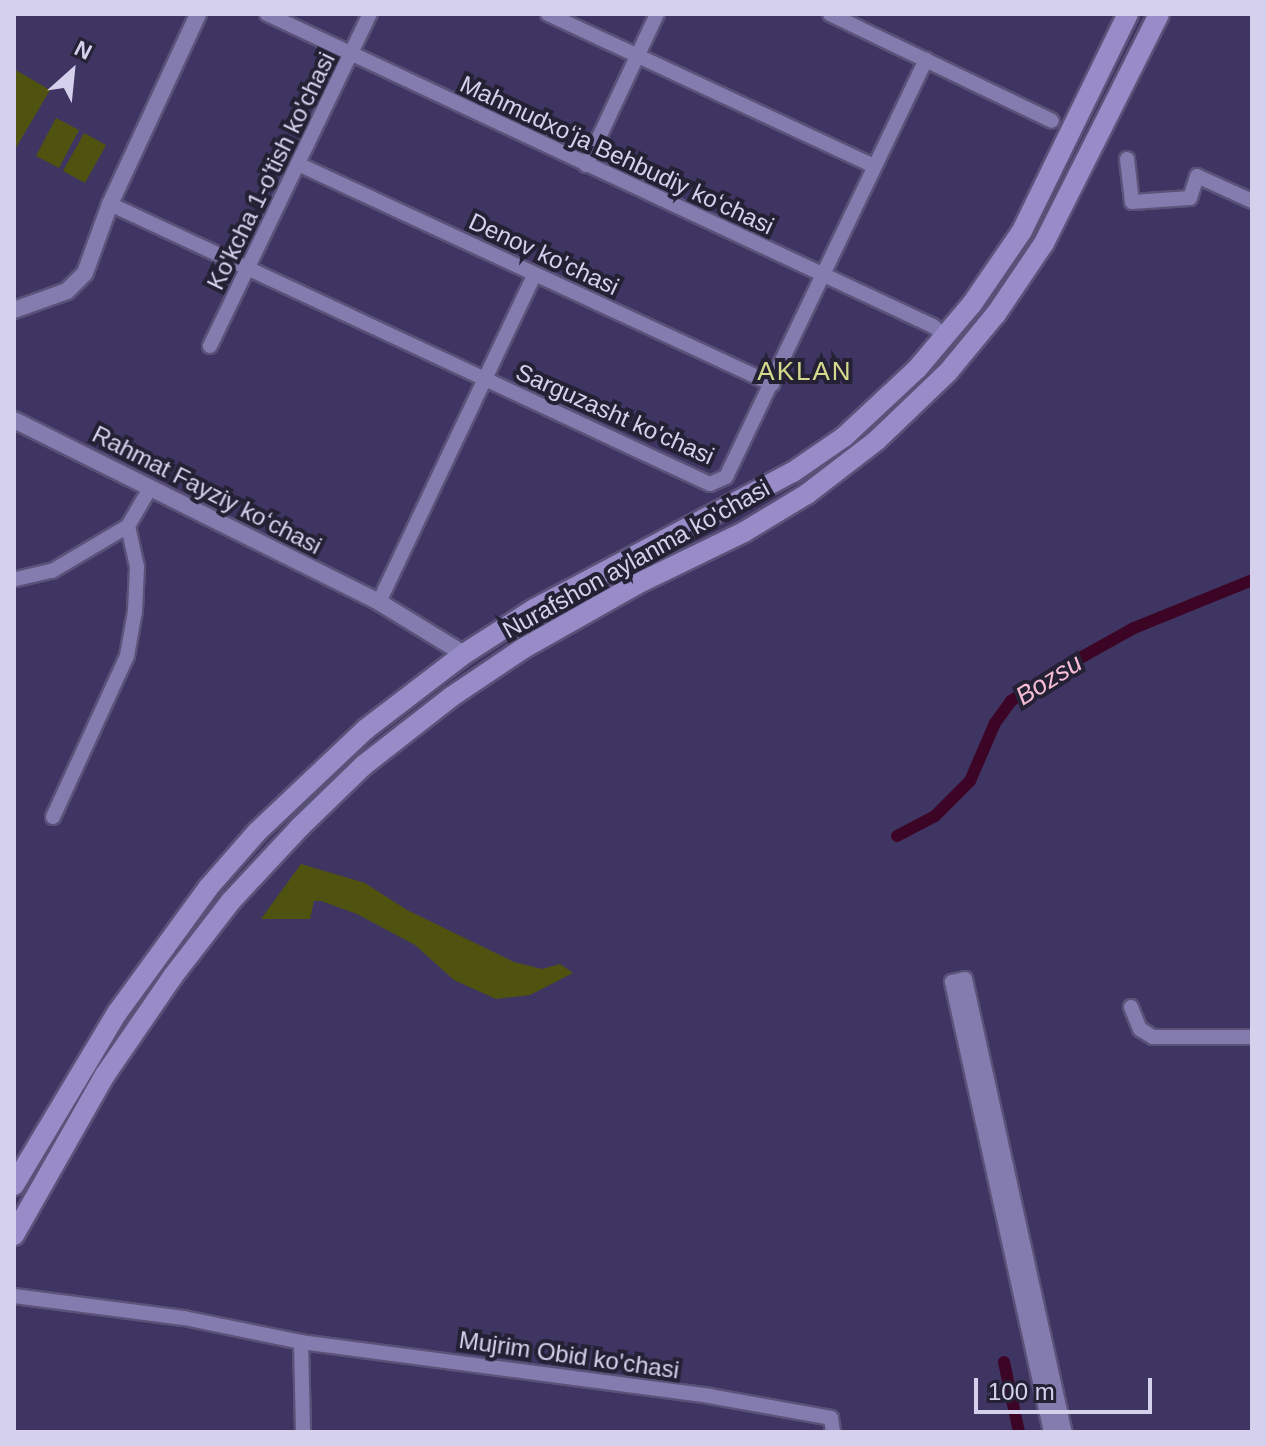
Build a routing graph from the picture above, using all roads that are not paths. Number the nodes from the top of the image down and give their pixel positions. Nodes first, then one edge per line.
1 (198, 14) edge
2 (267, 14) edge
3 (370, 14) edge
4 (548, 14) edge
5 (657, 14) edge
6 (830, 14) edge
7 (1128, 14) edge
8 (1159, 14) edge
9 (351, 54) junction
10 (636, 56) junction
11 (926, 59) junction
12 (1052, 121) dead end
13 (1127, 159) dead end
14 (298, 164) junction
15 (586, 165) junction
16 (874, 166) junction
17 (1252, 201) edge
18 (110, 204) junction
19 (248, 269) junction
20 (534, 275) junction
21 (825, 277) junction
22 (14, 310) edge
23 (946, 337) junction
24 (210, 346) dead end
25 (484, 379) junction
26 (772, 384) junction
27 (897, 389) junction
28 (913, 407) junction
29 (14, 420) edge
30 (793, 472) junction
31 (150, 488) junction
32 (807, 494) junction
33 (128, 526) junction
34 (16, 579) dead end
35 (379, 602) junction
36 (464, 654) junction
37 (53, 817) dead end
38 (257, 832) junction
39 (278, 851) junction
40 (1131, 1007) dead end
41 (1252, 1037) edge
42 (85, 1064) junction
43 (105, 1075) junction
44 (14, 1185) edge
45 (14, 1235) edge
46 (14, 1296) edge
47 (301, 1342) junction
48 (832, 1425) edge
49 (303, 1432) edge
50 (1051, 1432) edge
51 (1065, 1432) edge

1 - 18 street
2 - 9 street, Mahmudxoʻja Behbudiy koʻchasi
3 - 9 street, Ko'kcha 1-o'tish ko'chasi
4 - 10 street
5 - 10 street
6 - 11 street
7 - 23 main road, Nurafshon aylanma ko'chasi
8 - 28 main road, Nurafshon aylanma ko'chasi
9 - 14 street, Ko'kcha 1-o'tish ko'chasi
9 - 15 street, Mahmudxoʻja Behbudiy koʻchasi
10 - 15 street
10 - 16 street
11 - 12 street
11 - 16 street, Sarguzasht ko'chasi
13 - 17 street
14 - 19 street, Ko'kcha 1-o'tish ko'chasi
14 - 20 street, Denov ko'chasi
15 - 21 street, Mahmudxoʻja Behbudiy koʻchasi
16 - 21 street, Sarguzasht ko'chasi
18 - 19 street, Sarguzasht ko'chasi
18 - 22 street
19 - 24 street, Ko'kcha 1-o'tish ko'chasi
19 - 25 street, Sarguzasht ko'chasi
20 - 25 street
20 - 26 street, Denov ko'chasi
21 - 23 street, Mahmudxoʻja Behbudiy koʻchasi
21 - 26 street, Sarguzasht ko'chasi
23 - 27 main road, Nurafshon aylanma ko'chasi
25 - 26 street, Sarguzasht ko'chasi
25 - 35 street
27 - 28 main road
27 - 30 main road, Nurafshon aylanma ko'chasi
28 - 32 main road, Nurafshon aylanma ko'chasi
29 - 31 street, Rahmat Fayziy koʻchasi
30 - 32 main road
30 - 36 main road, Nurafshon aylanma ko'chasi
31 - 33 street
31 - 35 street, Rahmat Fayziy koʻchasi
32 - 39 main road, Nurafshon aylanma ko'chasi
33 - 34 street
33 - 37 street
35 - 36 street, Rahmat Fayziy koʻchasi
36 - 38 main road, Nurafshon aylanma ko'chasi
38 - 39 main road
38 - 42 main road, Nurafshon aylanma ko'chasi
39 - 43 main road, Nurafshon aylanma ko'chasi
40 - 41 street
42 - 43 main road
42 - 44 main road, Nurafshon aylanma ko'chasi
43 - 45 main road, Nurafshon aylanma ko'chasi
46 - 47 street, Mujrim Obid ko'chasi
47 - 48 street, Mujrim Obid ko'chasi
47 - 49 street
50 - 51 street

